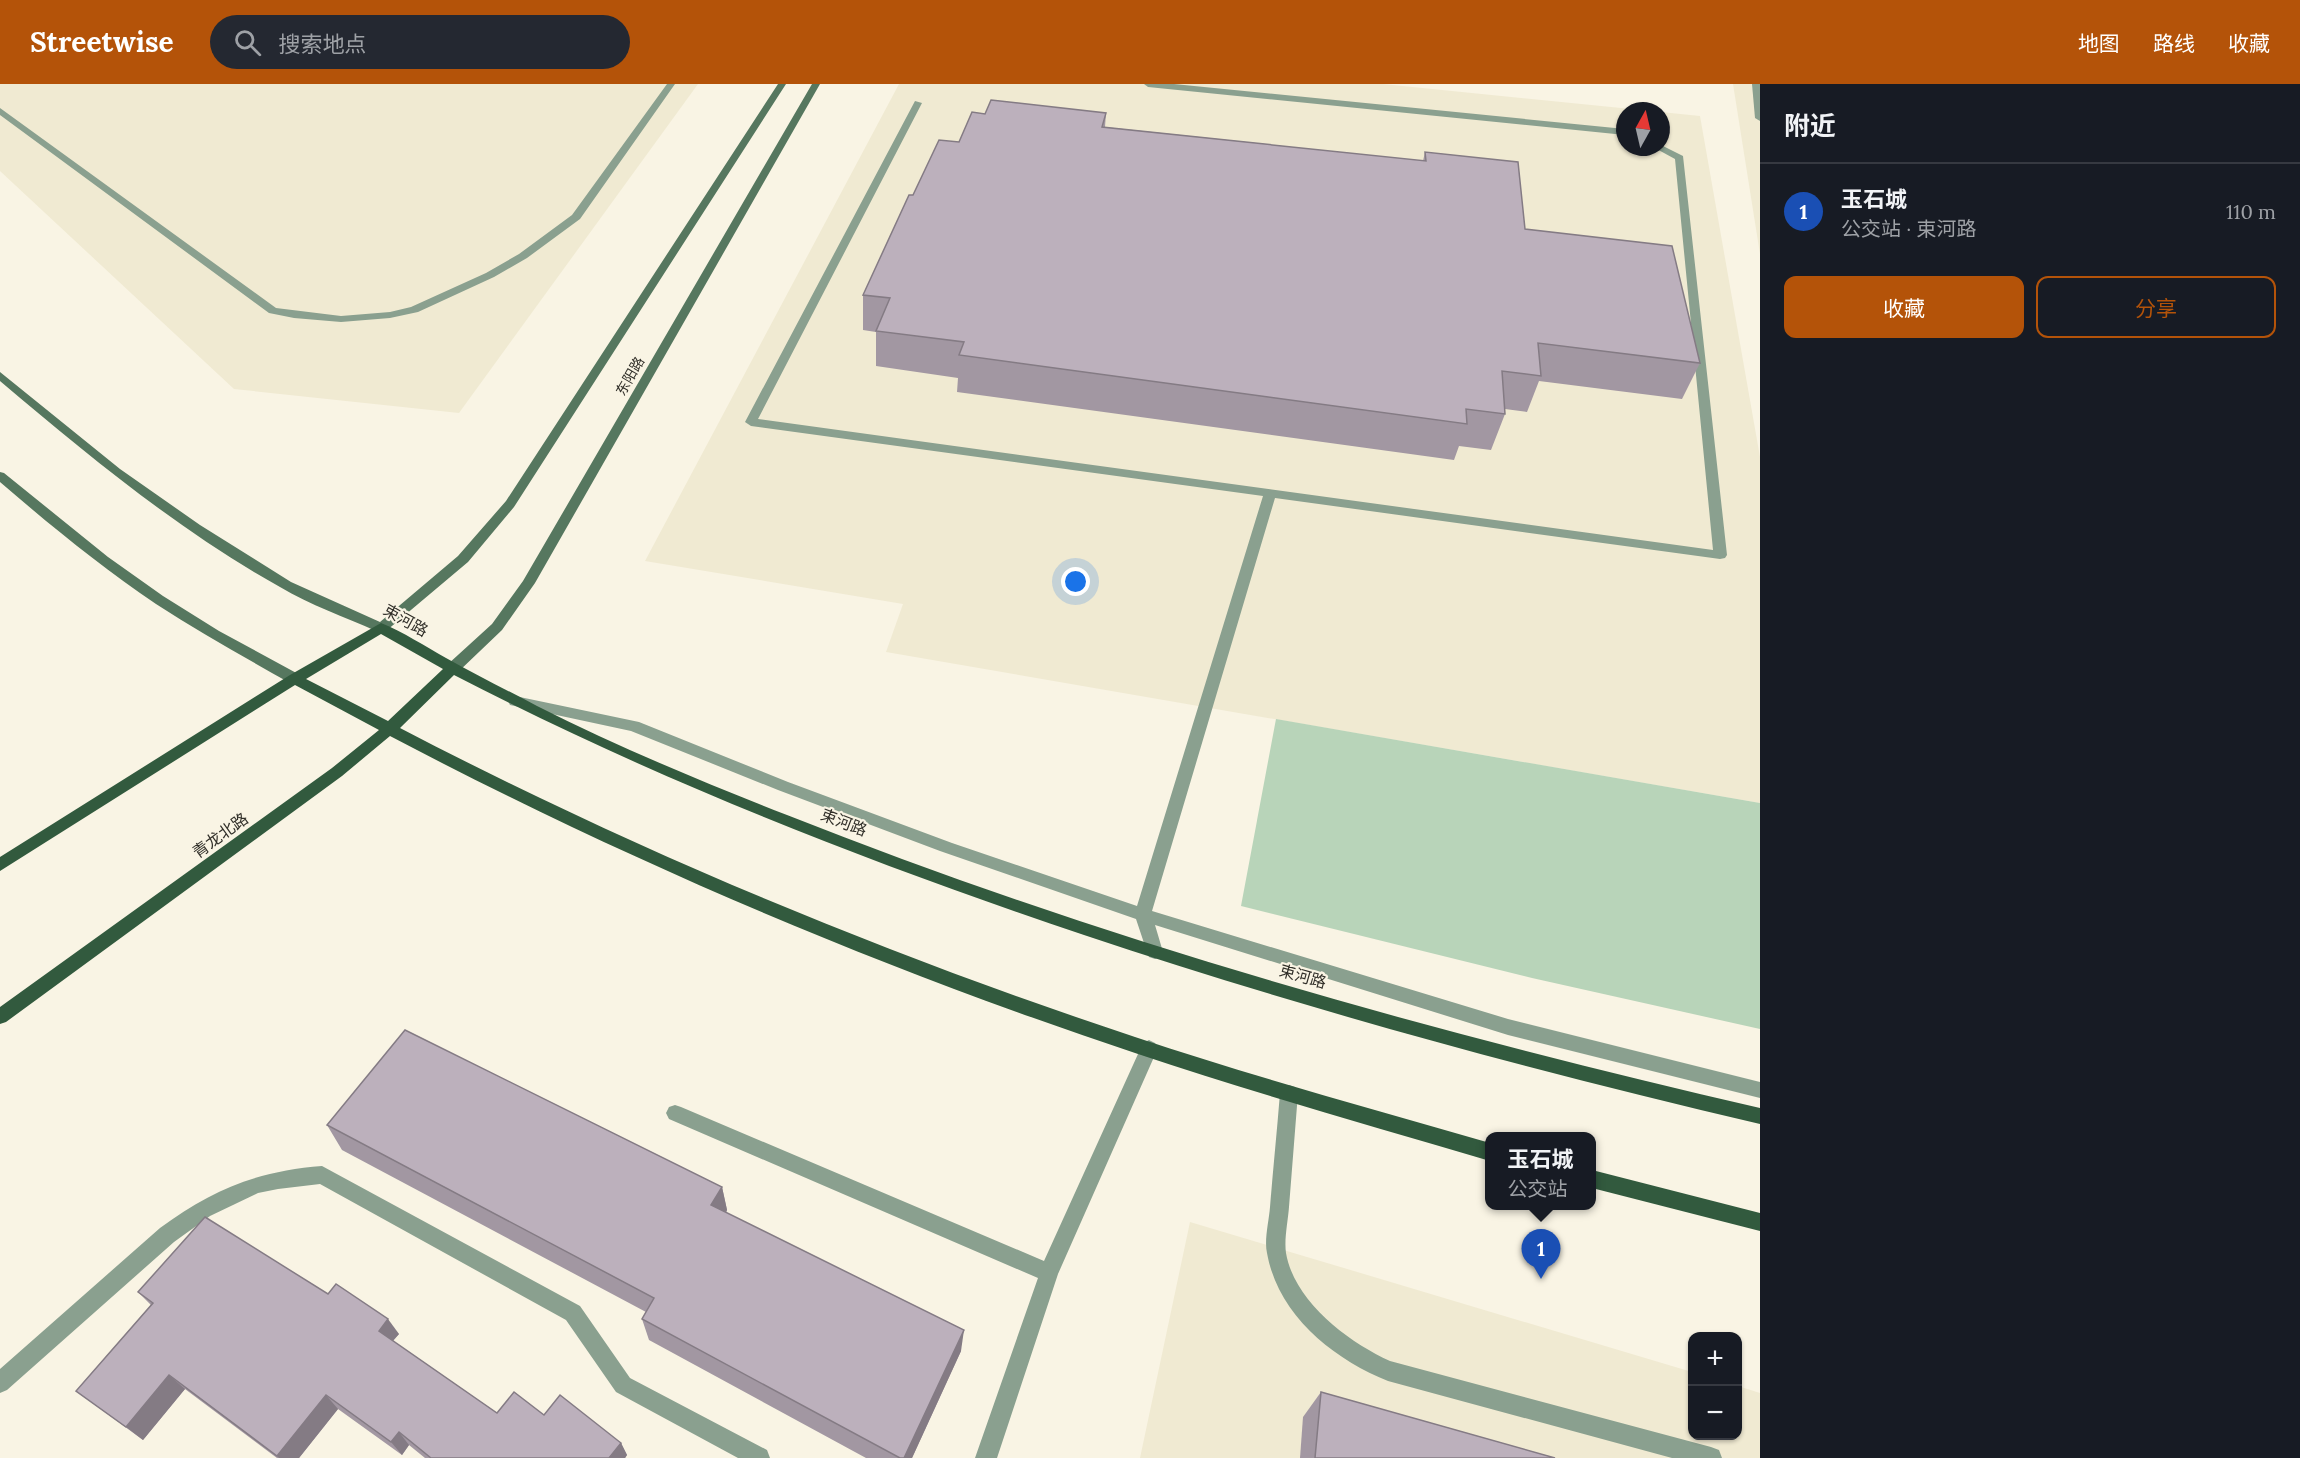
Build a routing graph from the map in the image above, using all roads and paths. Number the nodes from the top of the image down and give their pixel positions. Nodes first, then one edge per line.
1 (671, 84) edge
2 (782, 84) edge
3 (816, 84) edge
4 (1148, 84) edge
5 (1756, 84) edge
6 (918, 103) dead end
7 (0, 111) edge
8 (1760, 118) edge
9 (1616, 131) edge
10 (1670, 153) edge
11 (0, 375) edge
12 (0, 476) edge
13 (1270, 493) junction
14 (381, 628) junction
15 (452, 669) junction
16 (295, 679) junction
17 (512, 700) junction
18 (389, 729) junction
19 (0, 866) edge
20 (1143, 915) junction
21 (1155, 952) junction
22 (0, 1017) edge
23 (1149, 1048) junction
24 (1760, 1090) edge
25 (1289, 1093) junction
26 (675, 1113) dead end
27 (1760, 1116) edge
28 (1485, 1151) edge
29 (1596, 1180) edge
30 (1760, 1222) edge
31 (1049, 1273) junction
32 (0, 1383) edge
33 (759, 1458) edge
34 (986, 1458) edge
35 (1711, 1458) edge

1 - 7 lane
2 - 14 main road, 东阳路
3 - 15 main road, 东阳路
4 - 9 lane
5 - 8 lane
6 - 13 lane
10 - 13 lane
11 - 14 main road, 束河路
12 - 16 main road
13 - 20 lane
14 - 15 main road, 束河路
14 - 16 main road
15 - 17 main road, 束河路
15 - 18 main road, 青龙北路
16 - 18 main road
16 - 19 main road
17 - 20 lane
17 - 21 main road, 束河路
18 - 22 main road, 青龙北路
18 - 23 main road
20 - 21 lane
20 - 24 lane
21 - 27 main road, 束河路
23 - 25 main road
23 - 31 lane
25 - 28 main road
25 - 35 lane
26 - 31 lane
29 - 30 main road
31 - 34 lane
32 - 33 lane

